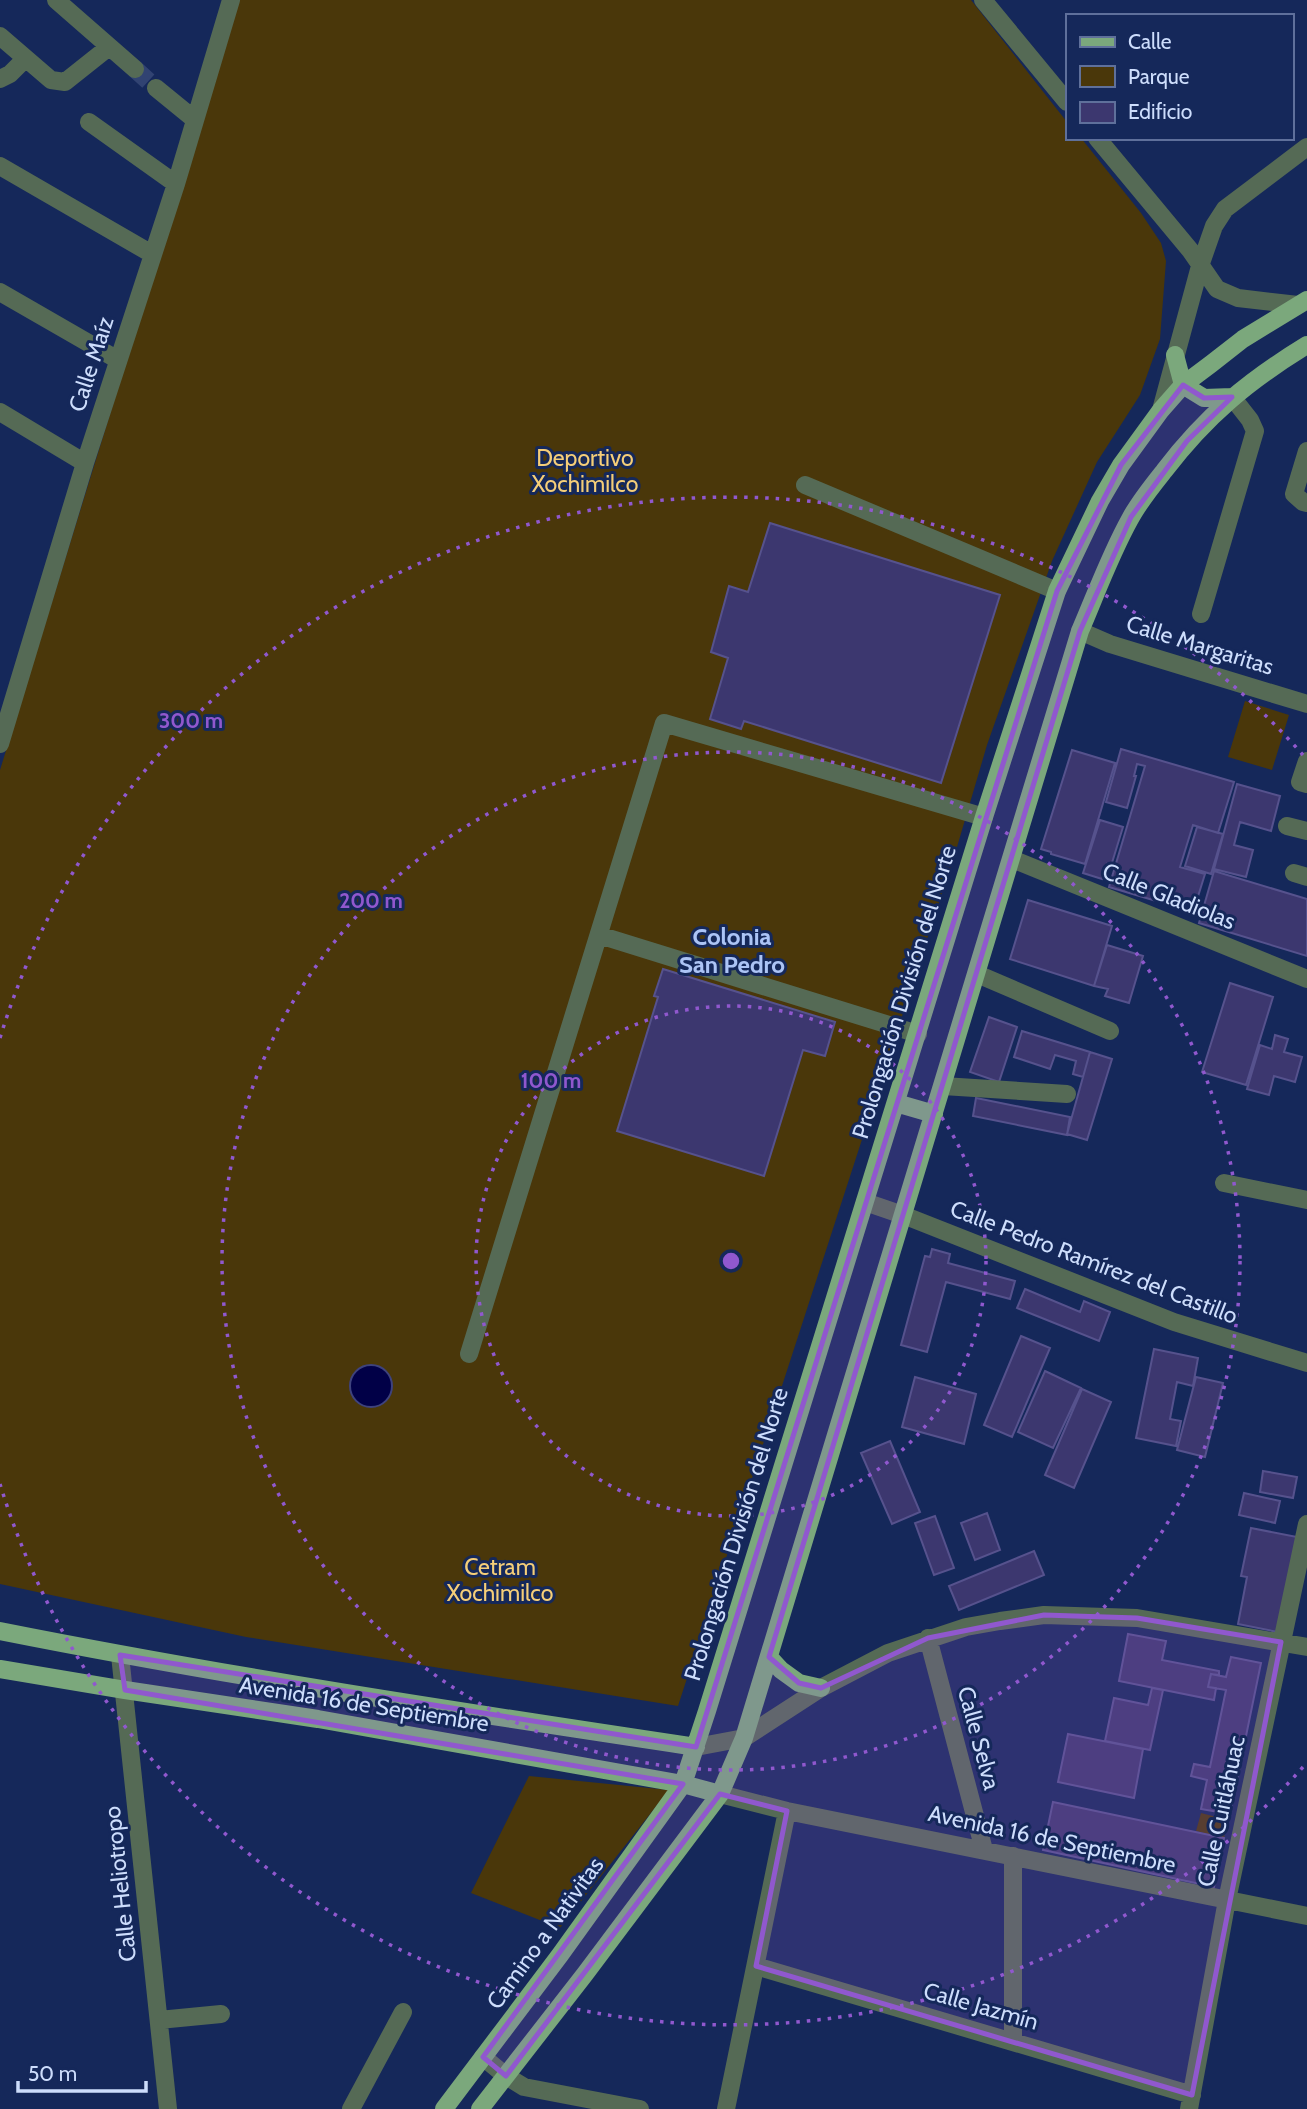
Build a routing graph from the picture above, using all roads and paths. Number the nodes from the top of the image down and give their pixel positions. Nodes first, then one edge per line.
1 (56, 0) edge
2 (230, 0) edge
3 (983, 0) edge
4 (0, 36) edge
5 (109, 47) junction
6 (25, 59) junction
7 (135, 69) tunnel mouth
8 (0, 79) edge
9 (156, 88) tunnel mouth
10 (1066, 101) edge
11 (194, 119) junction
12 (89, 122) dead end
13 (1099, 140) edge
14 (1307, 147) edge
15 (0, 166) edge
16 (176, 184) junction
17 (152, 254) junction
18 (1200, 266) junction
19 (0, 292) edge
20 (1303, 302) edge
21 (1307, 345) edge
22 (1175, 355) junction
23 (118, 360) junction
24 (1183, 385) junction
25 (1232, 397) junction
26 (1161, 410) junction
27 (0, 412) edge
28 (1307, 451) edge
29 (85, 463) junction
30 (805, 485) dead end
31 (1307, 503) edge
32 (1057, 591) junction
33 (1201, 614) dead end
34 (1080, 631) junction
35 (1307, 704) edge
36 (0, 744) edge
37 (1307, 761) edge
38 (1307, 784) edge
39 (984, 817) junction
40 (1287, 826) dead end
41 (1307, 831) edge
42 (1012, 859) junction
43 (599, 935) junction
44 (977, 974) junction
45 (1307, 979) edge
46 (1110, 1031) dead end
47 (918, 1034) junction
48 (943, 1086) junction
49 (1067, 1094) dead end
50 (895, 1103) junction
51 (934, 1114) junction
52 (1224, 1183) dead end
53 (1307, 1200) edge
54 (865, 1202) junction
55 (903, 1215) junction
56 (469, 1354) dead end
57 (1306, 1357) edge
58 (1307, 1524) edge
59 (0, 1631) edge
60 (928, 1638) junction
61 (1281, 1642) junction
62 (1307, 1647) edge
63 (120, 1655) junction
64 (769, 1657) junction
65 (0, 1669) edge
66 (821, 1688) junction
67 (324, 1689) junction
68 (125, 1690) junction
69 (446, 1709) junction
70 (317, 1719) junction
71 (744, 1738) junction
72 (438, 1740) junction
73 (696, 1747) junction
74 (683, 1784) junction
75 (720, 1794) junction
76 (788, 1811) junction
77 (984, 1850) junction
78 (1013, 1856) junction
79 (1227, 1900) junction
80 (1307, 1916) edge
81 (560, 1955) junction
82 (756, 1966) junction
83 (585, 1974) junction
84 (403, 2011) dead end
85 (221, 2014) dead end
86 (159, 2020) junction
87 (1013, 2041) junction
88 (483, 2057) junction
89 (506, 2076) junction
90 (1191, 2102) edge
91 (168, 2109) edge
92 (351, 2109) edge
93 (444, 2109) edge
94 (480, 2109) edge
95 (640, 2109) edge
96 (726, 2109) edge

1 - 5 street
2 - 11 street, Calle Maíz
3 - 10 street
4 - 6 street
5 - 6 street
5 - 7 street
6 - 8 street
9 - 11 street
11 - 16 street, Calle Maíz
12 - 16 street
13 - 18 street
14 - 18 street
15 - 17 street
16 - 17 street, Calle Maíz
17 - 23 street, Calle Maíz
18 - 20 street
18 - 22 street
19 - 23 street
20 - 24 main road, Prolongación División del Norte
21 - 25 main road
22 - 24 main road
22 - 26 street
23 - 29 street, Calle Maíz
24 - 25 main road
24 - 26 main road, Prolongación División del Norte
25 - 33 street
25 - 34 main road
26 - 32 main road, Prolongación División del Norte
27 - 29 street
28 - 31 street
29 - 36 street, Calle Maíz
30 - 32 street
32 - 39 main road, Prolongación División del Norte
34 - 35 street, Calle Margaritas
34 - 42 main road
37 - 38 street
39 - 43 street
39 - 47 main road, Prolongación División del Norte
40 - 41 street
42 - 44 main road
42 - 45 street, Calle Gladiolas
43 - 47 street
43 - 56 street
44 - 46 street
44 - 48 main road
47 - 50 main road, Prolongación División del Norte
48 - 49 street
48 - 51 main road
50 - 51 main road
50 - 54 main road, Prolongación División del Norte
51 - 55 main road
52 - 53 street
54 - 55 street, Calle Pedro Ramírez del Castillo
54 - 73 main road, Prolongación División del Norte
55 - 57 street, Calle Pedro Ramírez del Castillo
55 - 64 main road
58 - 61 street, Calle Cuitláhuac
59 - 63 main road, Avenida 16 de Septiembre
60 - 61 street
60 - 66 street
60 - 77 street, Calle Selva
61 - 62 street
61 - 79 street, Calle Cuitláhuac
63 - 67 main road, Avenida 16 de Septiembre
63 - 68 street, Calle Heliotropo
64 - 66 main road
64 - 71 main road
65 - 68 main road, Avenida 16 de Septiembre
66 - 71 street
67 - 69 main road, Avenida 16 de Septiembre
67 - 70 main road
68 - 70 main road, Avenida 16 de Septiembre
68 - 86 street, Calle Heliotropo
69 - 72 main road
69 - 73 main road, Avenida 16 de Septiembre
70 - 72 main road, Avenida 16 de Septiembre
71 - 73 street
71 - 75 main road
72 - 74 main road, Avenida 16 de Septiembre
73 - 74 main road, Prolongación División del Norte
74 - 75 main road, Avenida 16 de Septiembre
74 - 81 main road, Camino a Nativitas
75 - 76 street, Avenida 16 de Septiembre
75 - 83 main road
76 - 77 street, Avenida 16 de Septiembre
76 - 82 street
77 - 78 street, Avenida 16 de Septiembre
78 - 79 street, Avenida 16 de Septiembre
78 - 87 street
79 - 80 street, Avenida 16 de Septiembre
79 - 90 street, Calle Cuitláhuac
81 - 83 main road
81 - 88 main road, Camino a Nativitas
82 - 87 street, Calle Jazmín
82 - 96 street
83 - 89 main road
84 - 92 street
85 - 86 street
86 - 91 street, Calle Heliotropo
87 - 90 street, Calle Jazmín
88 - 89 street
88 - 93 main road, Camino a Nativitas
89 - 94 main road
89 - 95 street

